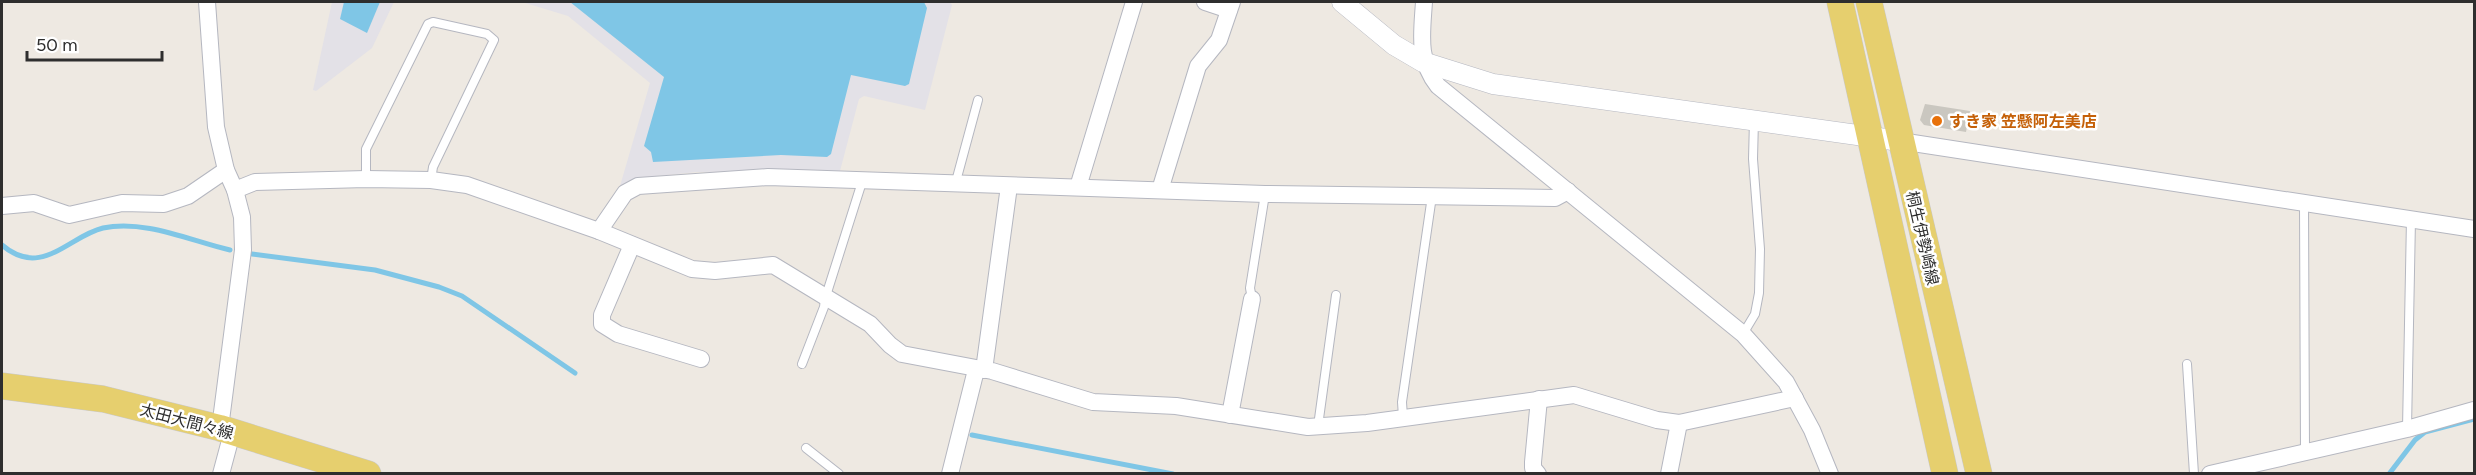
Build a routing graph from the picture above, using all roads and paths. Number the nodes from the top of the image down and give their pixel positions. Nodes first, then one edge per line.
1 (207, 2) edge
2 (1134, 2) edge
3 (1205, 2) edge
4 (1342, 2) edge
5 (1425, 2) edge
6 (1840, 2) edge
7 (1869, 2) edge
8 (1231, 6) edge
9 (1424, 62) junction
10 (978, 100) dead end
11 (1754, 119) junction
12 (1869, 137) junction
13 (1900, 141) junction
14 (226, 170) junction
15 (366, 179) junction
16 (431, 180) junction
17 (862, 182) junction
18 (955, 185) junction
19 (1009, 186) junction
20 (1078, 187) junction
21 (236, 190) junction
22 (1160, 190) junction
23 (1568, 191) junction
24 (1265, 194) junction
25 (1432, 196) junction
26 (2304, 204) junction
27 (2, 206) edge
28 (2411, 219) junction
29 (2475, 229) edge
30 (599, 231) junction
31 (632, 246) junction
32 (1336, 295) dead end
33 (825, 299) junction
34 (1252, 299) joint
35 (1743, 334) junction
36 (701, 360) dead end
37 (802, 364) dead end
38 (2187, 364) dead end
39 (980, 370) junction
40 (2, 386) edge
41 (1795, 398) junction
42 (1539, 399) junction
43 (2475, 410) edge
44 (1230, 415) junction
45 (1403, 417) junction
46 (1679, 423) junction
47 (1318, 426) junction
48 (2407, 429) junction
49 (226, 430) junction
50 (806, 448) dead end
51 (2305, 453) junction
52 (221, 474) edge
53 (368, 474) edge
54 (839, 474) edge
55 (950, 474) edge
56 (1538, 474) edge
57 (1669, 474) edge
58 (1830, 474) edge
59 (1945, 474) edge
60 (1979, 474) edge
61 (2194, 474) edge
62 (2210, 474) edge

1 - 14 street
2 - 20 street
3 - 8 street
4 - 9 street
5 - 9 street
6 - 12 main road, 桐生伊勢崎線
7 - 13 main road, 桐生伊勢崎線
8 - 22 street
9 - 11 street
9 - 23 street
10 - 18 lane
11 - 12 street
11 - 35 lane
12 - 13 street
12 - 59 main road, 桐生伊勢崎線
13 - 26 street
13 - 60 main road, 桐生伊勢崎線
14 - 21 street
14 - 27 street
15 - 16 street
15 - 16 lane
15 - 21 street
16 - 30 street
17 - 18 street
17 - 30 street
17 - 33 lane
18 - 19 street
19 - 20 street
19 - 39 street
20 - 22 street
21 - 49 street
22 - 24 street
23 - 25 street
23 - 35 street
24 - 25 street
24 - 34 lane
25 - 45 lane
26 - 28 street
26 - 51 lane
28 - 29 street
28 - 48 lane
30 - 31 street
31 - 33 street
31 - 36 street
32 - 47 lane
33 - 37 lane
33 - 39 street
34 - 44 street
35 - 41 street
38 - 61 lane
39 - 44 street
39 - 55 street
40 - 49 main road, 太田大間々線
41 - 46 street
41 - 58 street
42 - 45 street
42 - 46 street
42 - 56 street
43 - 48 street
44 - 47 street
45 - 47 street
46 - 57 street
48 - 51 street
49 - 52 street
49 - 53 main road, 太田大間々線
50 - 54 lane
51 - 62 street

